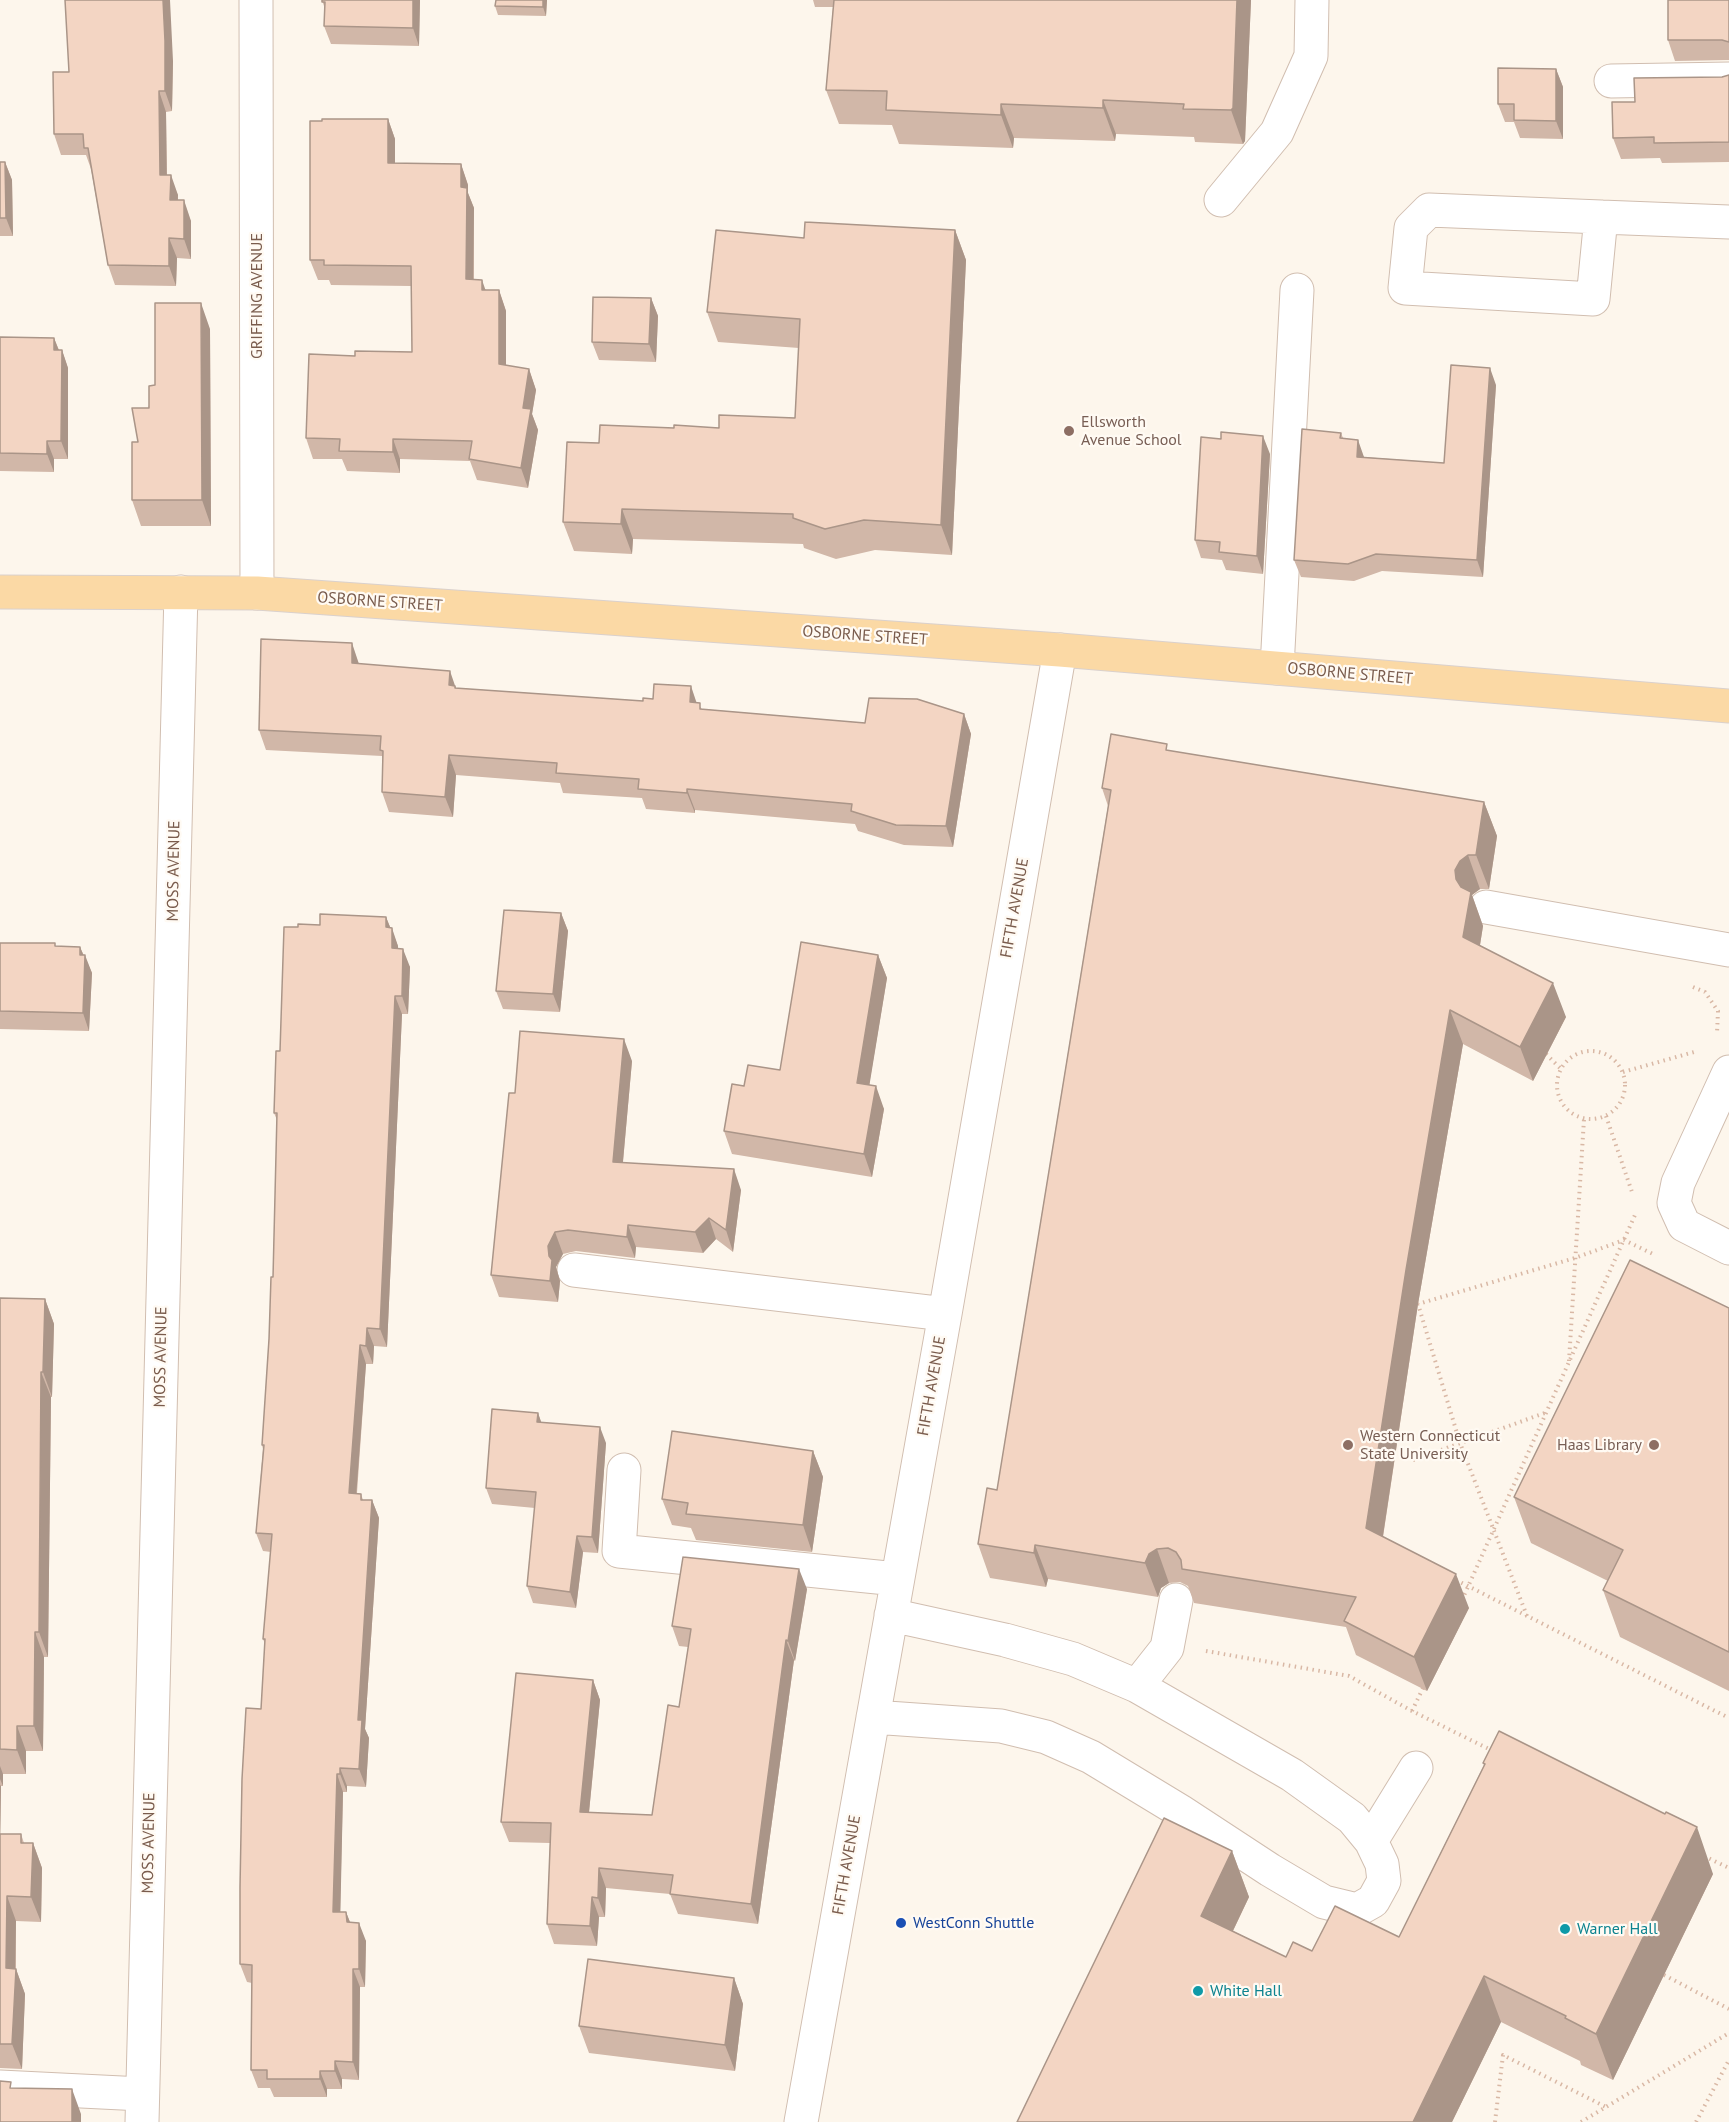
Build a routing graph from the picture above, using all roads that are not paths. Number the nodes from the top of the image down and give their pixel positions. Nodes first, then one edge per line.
1 (256, 0) edge
2 (1312, 0) edge
3 (1729, 79) edge
4 (1611, 81) dead end
5 (1221, 200) dead end
6 (1601, 217) junction
7 (1729, 222) edge
8 (1297, 290) dead end
9 (0, 592) edge
10 (181, 592) junction
11 (257, 593) junction
12 (1060, 651) junction
13 (1277, 668) junction
14 (1729, 706) edge
15 (1486, 907) dead end
16 (1729, 950) edge
17 (1729, 1072) edge
18 (1729, 1248) edge
19 (574, 1270) dead end
20 (945, 1314) junction
21 (624, 1470) dead end
22 (897, 1579) junction
23 (1176, 1600) dead end
24 (891, 1615) junction
25 (1137, 1686) junction
26 (873, 1717) junction
27 (1416, 1768) dead end
28 (1371, 1841) junction
29 (0, 2087) edge
30 (142, 2108) edge
31 (801, 2122) edge

1 - 11 street, GRIFFING AVENUE
2 - 5 street
3 - 4 street
6 - 6 street
6 - 7 street
8 - 13 street
9 - 10 main road, OSBORNE STREET
10 - 11 main road, OSBORNE STREET
10 - 30 street, MOSS AVENUE
11 - 12 main road, OSBORNE STREET
12 - 13 main road, OSBORNE STREET
12 - 20 street, FIFTH AVENUE
13 - 14 main road, OSBORNE STREET
15 - 16 street
17 - 18 street
19 - 20 street
20 - 22 street, FIFTH AVENUE
21 - 22 street
22 - 24 street, FIFTH AVENUE
23 - 25 street
24 - 25 street
24 - 26 street, FIFTH AVENUE
25 - 28 street
26 - 28 street
26 - 31 street, FIFTH AVENUE
27 - 28 street
29 - 30 street

